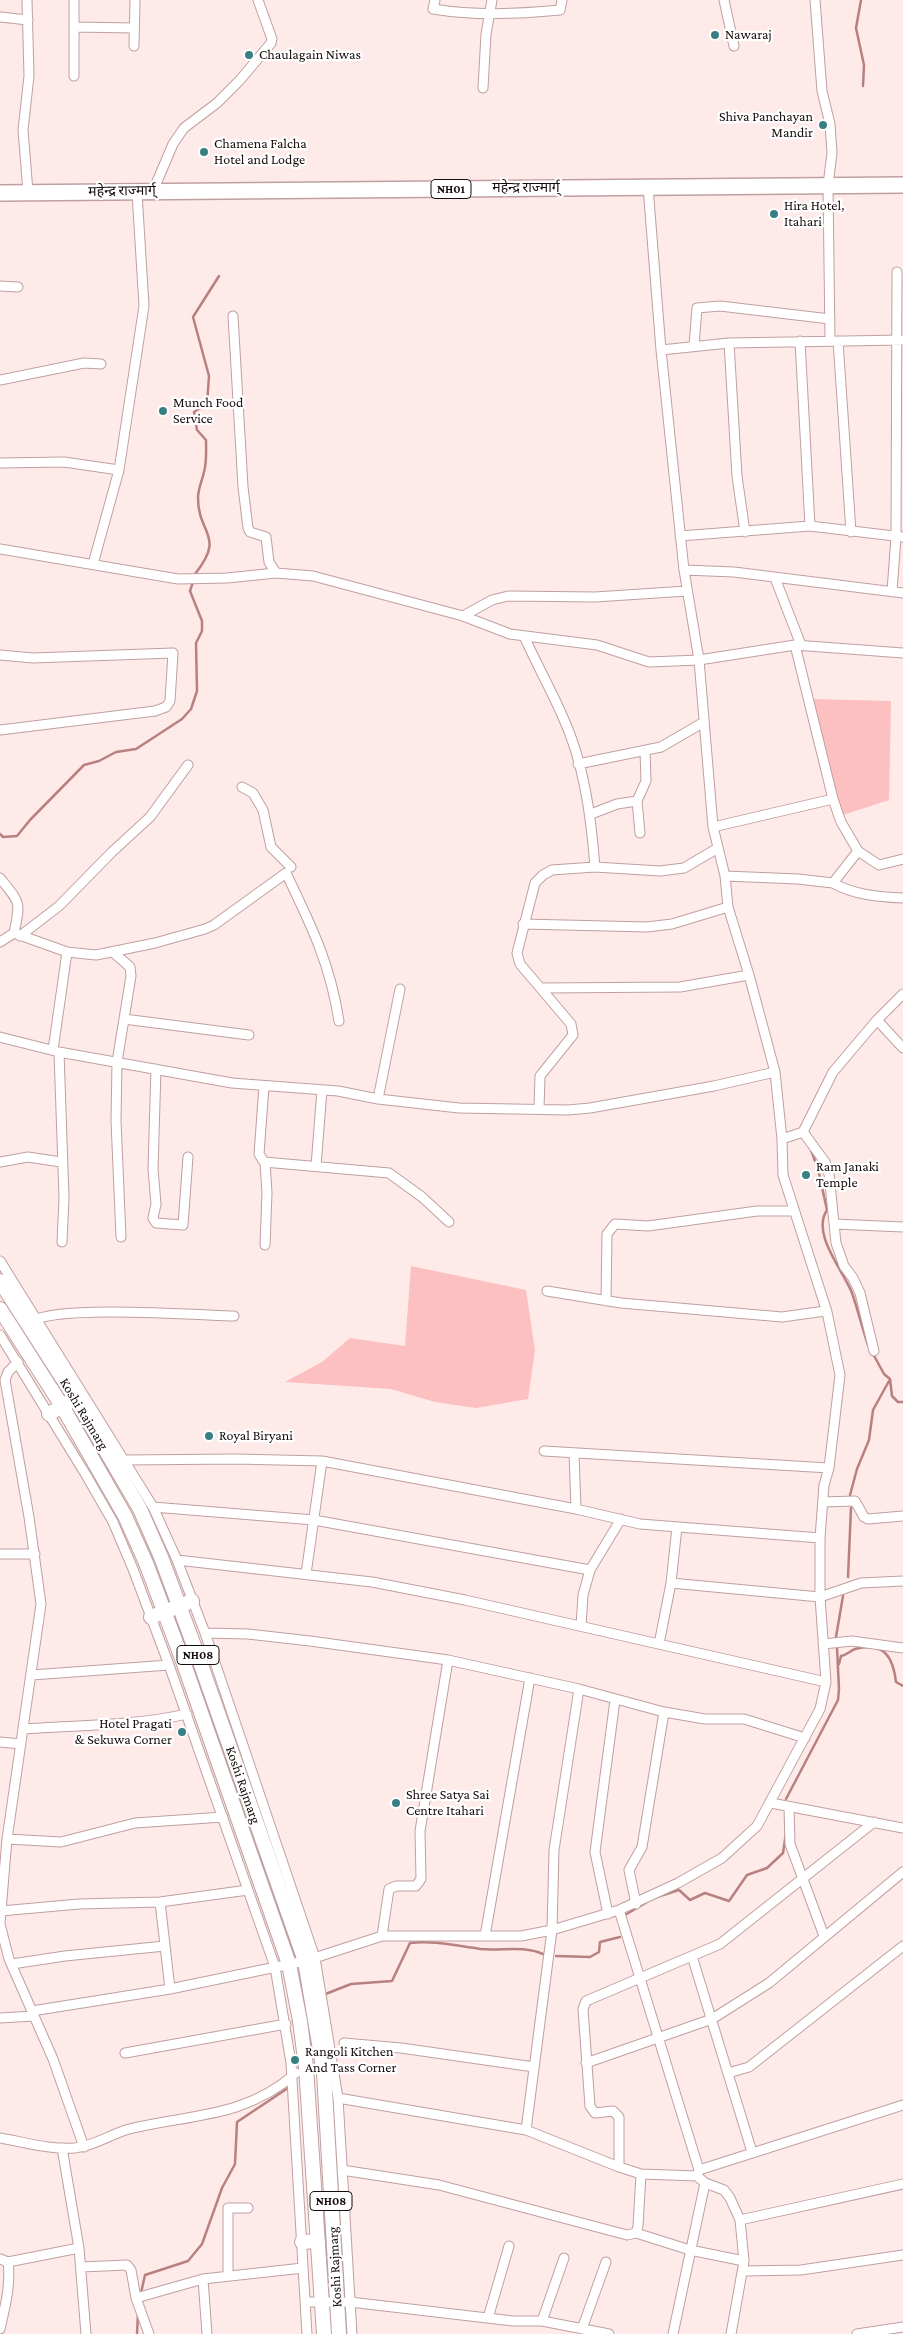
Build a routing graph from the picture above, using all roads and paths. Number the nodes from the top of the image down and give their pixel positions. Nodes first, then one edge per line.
1 (27, 0) edge
2 (74, 0) edge
3 (134, 0) edge
4 (258, 0) edge
5 (435, 0) edge
6 (492, 0) edge
7 (562, 0) edge
8 (724, 0) edge
9 (814, 0) edge
10 (490, 14) junction
11 (0, 17) edge
12 (28, 20) junction
13 (74, 27) junction
14 (134, 28) junction
15 (134, 46) dead end
16 (734, 46) dead end
17 (74, 76) dead end
18 (483, 88) dead end
19 (828, 185) junction
20 (903, 185) edge
21 (648, 187) junction
22 (152, 191) junction
23 (0, 192) edge
24 (28, 192) junction
25 (136, 193) junction
26 (897, 272) dead end
27 (0, 286) edge
28 (18, 286) dead end
29 (233, 316) dead end
30 (830, 319) junction
31 (900, 340) edge
32 (800, 341) junction
33 (834, 341) junction
34 (728, 343) junction
35 (694, 346) junction
36 (660, 350) junction
37 (101, 364) dead end
38 (0, 380) edge
39 (899, 425) edge
40 (0, 462) edge
41 (119, 470) junction
42 (899, 483) edge
43 (810, 526) junction
44 (745, 532) junction
45 (852, 532) junction
46 (680, 536) junction
47 (900, 537) edge
48 (0, 549) edge
49 (93, 564) junction
50 (684, 570) junction
51 (276, 573) junction
52 (775, 578) junction
53 (687, 591) junction
54 (892, 591) junction
55 (903, 592) edge
56 (463, 616) junction
57 (524, 636) junction
58 (798, 645) junction
59 (903, 653) edge
60 (0, 655) edge
61 (699, 660) junction
62 (704, 722) junction
63 (0, 730) edge
64 (645, 751) junction
65 (578, 764) junction
66 (188, 765) dead end
67 (242, 787) dead end
68 (833, 799) junction
69 (637, 801) junction
70 (590, 814) junction
71 (713, 827) junction
72 (640, 833) dead end
73 (718, 848) junction
74 (858, 851) junction
75 (903, 859) edge
76 (291, 867) dead end
77 (595, 867) junction
78 (725, 876) junction
79 (0, 878) edge
80 (833, 882) junction
81 (903, 898) edge
82 (728, 907) junction
83 (523, 924) junction
84 (17, 934) junction
85 (0, 942) edge
86 (67, 952) junction
87 (114, 953) junction
88 (749, 975) junction
89 (542, 988) junction
90 (400, 989) dead end
91 (903, 994) edge
92 (124, 1019) junction
93 (877, 1020) junction
94 (339, 1021) dead end
95 (249, 1036) dead end
96 (0, 1037) edge
97 (903, 1048) edge
98 (56, 1051) junction
99 (117, 1062) junction
100 (156, 1069) junction
101 (775, 1072) junction
102 (264, 1086) junction
103 (322, 1090) junction
104 (378, 1099) junction
105 (539, 1109) junction
106 (803, 1132) junction
107 (782, 1139) junction
108 (188, 1157) dead end
109 (0, 1162) edge
110 (61, 1162) junction
111 (265, 1162) junction
112 (316, 1166) junction
113 (793, 1211) junction
114 (449, 1222) dead end
115 (834, 1224) junction
116 (903, 1227) edge
117 (121, 1237) dead end
118 (62, 1242) dead end
119 (265, 1245) dead end
120 (0, 1261) edge
121 (0, 1281) edge
122 (547, 1291) dead end
123 (606, 1301) junction
124 (0, 1310) edge
125 (825, 1311) junction
126 (234, 1316) dead end
127 (32, 1322) junction
128 (1, 1337) edge
129 (874, 1351) dead end
130 (18, 1362) junction
131 (79, 1396) junction
132 (62, 1406) junction
133 (49, 1414) junction
134 (544, 1451) dead end
135 (574, 1453) junction
136 (125, 1460) junction
137 (322, 1461) junction
138 (829, 1468) junction
139 (823, 1502) junction
140 (153, 1507) junction
141 (576, 1510) junction
142 (903, 1516) edge
143 (621, 1519) junction
144 (314, 1520) junction
145 (678, 1527) junction
146 (820, 1538) junction
147 (0, 1554) edge
148 (35, 1554) junction
149 (177, 1560) junction
150 (590, 1570) junction
151 (306, 1574) junction
152 (903, 1581) edge
153 (671, 1583) junction
154 (820, 1597) junction
155 (186, 1603) junction
156 (164, 1611) junction
157 (151, 1617) junction
158 (581, 1626) junction
159 (205, 1633) junction
160 (659, 1644) junction
161 (823, 1644) junction
162 (903, 1648) edge
163 (448, 1660) junction
164 (169, 1665) junction
165 (32, 1675) junction
166 (530, 1678) junction
167 (826, 1682) junction
168 (579, 1689) junction
169 (615, 1700) junction
170 (664, 1712) junction
171 (187, 1714) junction
172 (23, 1729) junction
173 (806, 1738) junction
174 (0, 1742) edge
175 (21, 1744) junction
176 (771, 1803) junction
177 (789, 1807) junction
178 (223, 1817) junction
179 (874, 1822) junction
180 (903, 1828) edge
181 (5, 1835) edge
182 (903, 1872) edge
183 (802, 1880) junction
184 (248, 1890) junction
185 (160, 1902) junction
186 (636, 1904) junction
187 (619, 1910) junction
188 (1, 1911) junction
189 (608, 1914) junction
190 (0, 1924) edge
191 (552, 1930) junction
192 (382, 1936) junction
193 (485, 1936) junction
194 (824, 1936) junction
195 (165, 1946) junction
196 (903, 1946) edge
197 (692, 1956) junction
198 (310, 1959) junction
199 (12, 1964) junction
200 (289, 1964) junction
201 (275, 1967) junction
202 (639, 1978) junction
203 (170, 1989) junction
204 (33, 2013) junction
205 (0, 2018) edge
206 (712, 2019) junction
207 (286, 2024) junction
208 (658, 2038) junction
209 (344, 2043) dead end
210 (124, 2053) dead end
211 (586, 2063) junction
212 (327, 2067) junction
213 (534, 2067) junction
214 (306, 2070) junction
215 (728, 2073) junction
216 (293, 2082) junction
217 (338, 2098) junction
218 (903, 2105) edge
219 (333, 2126) junction
220 (526, 2130) junction
221 (0, 2138) edge
222 (84, 2147) junction
223 (62, 2148) junction
224 (752, 2152) junction
225 (618, 2167) junction
226 (342, 2170) junction
227 (641, 2174) junction
228 (700, 2176) junction
229 (903, 2184) edge
230 (248, 2208) dead end
231 (740, 2220) junction
232 (636, 2233) junction
233 (318, 2241) junction
234 (302, 2242) junction
235 (509, 2246) dead end
236 (79, 2248) junction
237 (690, 2250) junction
238 (903, 2255) edge
239 (564, 2258) dead end
240 (4, 2260) edge
241 (606, 2262) dead end
242 (743, 2266) junction
243 (81, 2267) junction
244 (303, 2268) junction
245 (228, 2276) junction
246 (203, 2279) junction
247 (136, 2298) junction
248 (321, 2301) junction
249 (343, 2301) junction
250 (304, 2302) junction
251 (488, 2318) junction
252 (542, 2321) junction
253 (903, 2327) edge
254 (0, 2329) edge
255 (582, 2329) junction
256 (86, 2334) edge
257 (149, 2334) edge
258 (208, 2334) edge
259 (307, 2334) edge
260 (324, 2334) edge
261 (339, 2334) edge
262 (352, 2334) edge
263 (609, 2334) edge
264 (673, 2334) edge
265 (732, 2334) edge
266 (857, 2334) edge

1 - 12 street
2 - 13 street
3 - 14 street
4 - 22 street
5 - 10 street
6 - 10 street
7 - 10 street
8 - 16 street
9 - 19 street
10 - 18 street
11 - 12 street
12 - 24 street
13 - 14 street
13 - 17 street
14 - 15 street
19 - 20 highway, महेन्द्र राज्मार्ग् / NH01
19 - 21 highway, महेन्द्र राज्मार्ग् / NH01
19 - 30 street
21 - 22 highway, महेन्द्र राज्मार्ग् / NH01
21 - 36 street
22 - 25 highway, महेन्द्र राज्मार्ग् / NH01
23 - 24 highway, महेन्द्र राज्मार्ग् / NH01
24 - 25 highway, महेन्द्र राज्मार्ग् / NH01
25 - 41 street
26 - 31 street
27 - 28 street
29 - 51 street
30 - 33 street
30 - 35 street
31 - 33 street
31 - 39 street
32 - 33 street
32 - 34 street
32 - 43 street
33 - 45 street
34 - 35 street
34 - 44 street
35 - 36 street
36 - 46 street
37 - 38 street
39 - 42 street
40 - 41 street
41 - 49 street
42 - 47 street
43 - 44 street
43 - 45 street
44 - 46 street
45 - 47 street
46 - 50 street
47 - 54 street
48 - 49 street
49 - 51 street
50 - 52 street
50 - 53 street
51 - 56 street
52 - 54 street
52 - 58 street
53 - 56 street
53 - 61 street
54 - 55 street
56 - 57 street
57 - 61 street
57 - 65 street
58 - 59 street
58 - 61 street
58 - 68 street
60 - 63 street
61 - 62 street
62 - 64 street
62 - 71 street
64 - 65 street
64 - 69 street
65 - 70 street
66 - 84 street
67 - 76 street
68 - 71 street
68 - 74 street
69 - 70 street
69 - 72 street
70 - 77 street
71 - 73 street
73 - 77 street
73 - 78 street
74 - 75 street
74 - 80 street
77 - 83 street
78 - 80 street
78 - 82 street
79 - 84 street
80 - 81 street
82 - 83 street
82 - 88 street
83 - 89 street
84 - 85 street
84 - 86 street
86 - 87 street
86 - 98 street
87 - 92 street
87 - 94 street
88 - 89 street
88 - 101 street
89 - 105 street
90 - 104 street
91 - 93 street
92 - 95 street
92 - 99 street
93 - 97 street
93 - 106 street
96 - 98 street
98 - 99 street
98 - 110 street
99 - 100 street
99 - 117 street
100 - 102 street
100 - 108 street
101 - 105 street
101 - 107 street
102 - 103 street
102 - 111 street
103 - 104 street
103 - 112 street
104 - 105 street
106 - 107 street
106 - 115 street
107 - 113 street
109 - 110 street
110 - 118 street
111 - 112 street
111 - 119 street
112 - 114 street
113 - 123 street
113 - 125 street
115 - 116 street
115 - 129 street
120 - 127 street
121 - 127 main road, Koshi Rajmarg / NH08
122 - 123 street
123 - 125 street
124 - 132 main road, Koshi Rajmarg / NH08
125 - 138 street
126 - 127 street
127 - 131 main road, Koshi Rajmarg / NH08
128 - 130 street
130 - 133 street
130 - 148 street
131 - 132 main road
131 - 136 street
131 - 155 main road, Koshi Rajmarg / NH08
132 - 133 main road
132 - 156 main road, Koshi Rajmarg / NH08
133 - 157 street
134 - 135 street
135 - 138 street
135 - 141 street
136 - 137 street
136 - 140 street
137 - 141 street
137 - 144 street
138 - 139 street
139 - 142 street
139 - 146 street
140 - 144 street
140 - 149 street
141 - 143 street
143 - 145 street
143 - 150 street
144 - 150 street
144 - 151 street
145 - 146 street
145 - 153 street
146 - 154 street
147 - 148 street
148 - 165 street
149 - 151 street
149 - 155 street
150 - 158 street
151 - 158 street
152 - 154 street
153 - 154 street
153 - 160 street
154 - 161 street
155 - 156 main road
155 - 159 street
155 - 198 main road, Koshi Rajmarg / NH08
156 - 157 main road
156 - 200 main road, Koshi Rajmarg / NH08
157 - 164 street
158 - 160 street
159 - 163 street
159 - 198 street
160 - 167 street
161 - 162 street
161 - 167 street
163 - 166 street
163 - 192 street
164 - 165 street
164 - 171 street
165 - 172 street
166 - 168 street
166 - 193 street
167 - 173 street
168 - 169 street
168 - 191 street
169 - 170 street
169 - 189 street
170 - 173 street
170 - 186 street
171 - 172 street
171 - 178 street
172 - 175 street
173 - 176 street
174 - 175 street
175 - 181 street
176 - 177 street
176 - 186 street
177 - 179 street
177 - 183 street
178 - 181 street
178 - 184 street
179 - 180 street
179 - 183 street
181 - 188 street
182 - 194 street
183 - 194 street
183 - 197 street
184 - 185 street
184 - 201 street
185 - 188 street
185 - 195 street
186 - 187 street
187 - 189 street
187 - 202 street
188 - 190 street
189 - 191 street
190 - 199 street
191 - 193 street
191 - 213 street
192 - 193 street
192 - 198 street
194 - 206 street
195 - 199 street
195 - 203 street
196 - 215 street
197 - 202 street
197 - 206 street
198 - 200 street
198 - 212 main road, Koshi Rajmarg / NH08
198 - 212 street
199 - 204 street
200 - 201 street
200 - 214 main road, Koshi Rajmarg / NH08
201 - 203 street
201 - 207 street
202 - 208 street
202 - 211 street
203 - 204 street
204 - 205 street
204 - 222 street
206 - 208 street
206 - 215 street
207 - 210 street
207 - 216 street
208 - 211 street
208 - 228 street
209 - 213 street
211 - 225 street
212 - 217 street
212 - 219 main road, Koshi Rajmarg / NH08
213 - 220 street
214 - 216 street
214 - 233 main road, Koshi Rajmarg / NH08
215 - 224 street
216 - 222 street
216 - 234 street
217 - 219 street
217 - 220 street
218 - 224 street
219 - 226 street
219 - 249 main road, Koshi Rajmarg / NH08
220 - 225 street
221 - 223 street
222 - 223 street
223 - 236 street
224 - 228 street
225 - 227 street
226 - 232 street
226 - 249 street
227 - 228 street
227 - 232 street
228 - 231 street
228 - 237 street
229 - 231 street
230 - 245 street
231 - 242 street
232 - 237 street
233 - 234 main road
233 - 248 main road, Koshi Rajmarg / NH08
234 - 244 street
235 - 251 street
236 - 240 street
236 - 243 street
237 - 242 street
237 - 264 street
238 - 242 street
239 - 252 street
240 - 254 street
241 - 255 street
242 - 265 street
243 - 247 street
243 - 256 street
244 - 245 street
244 - 250 street
245 - 246 street
246 - 247 street
246 - 258 street
247 - 257 street
248 - 249 street
248 - 250 street
248 - 260 main road, Koshi Rajmarg / NH08
249 - 251 street
249 - 261 main road, Koshi Rajmarg / NH08
249 - 262 street
250 - 259 street
251 - 252 street
252 - 255 street
253 - 266 street
255 - 263 street

